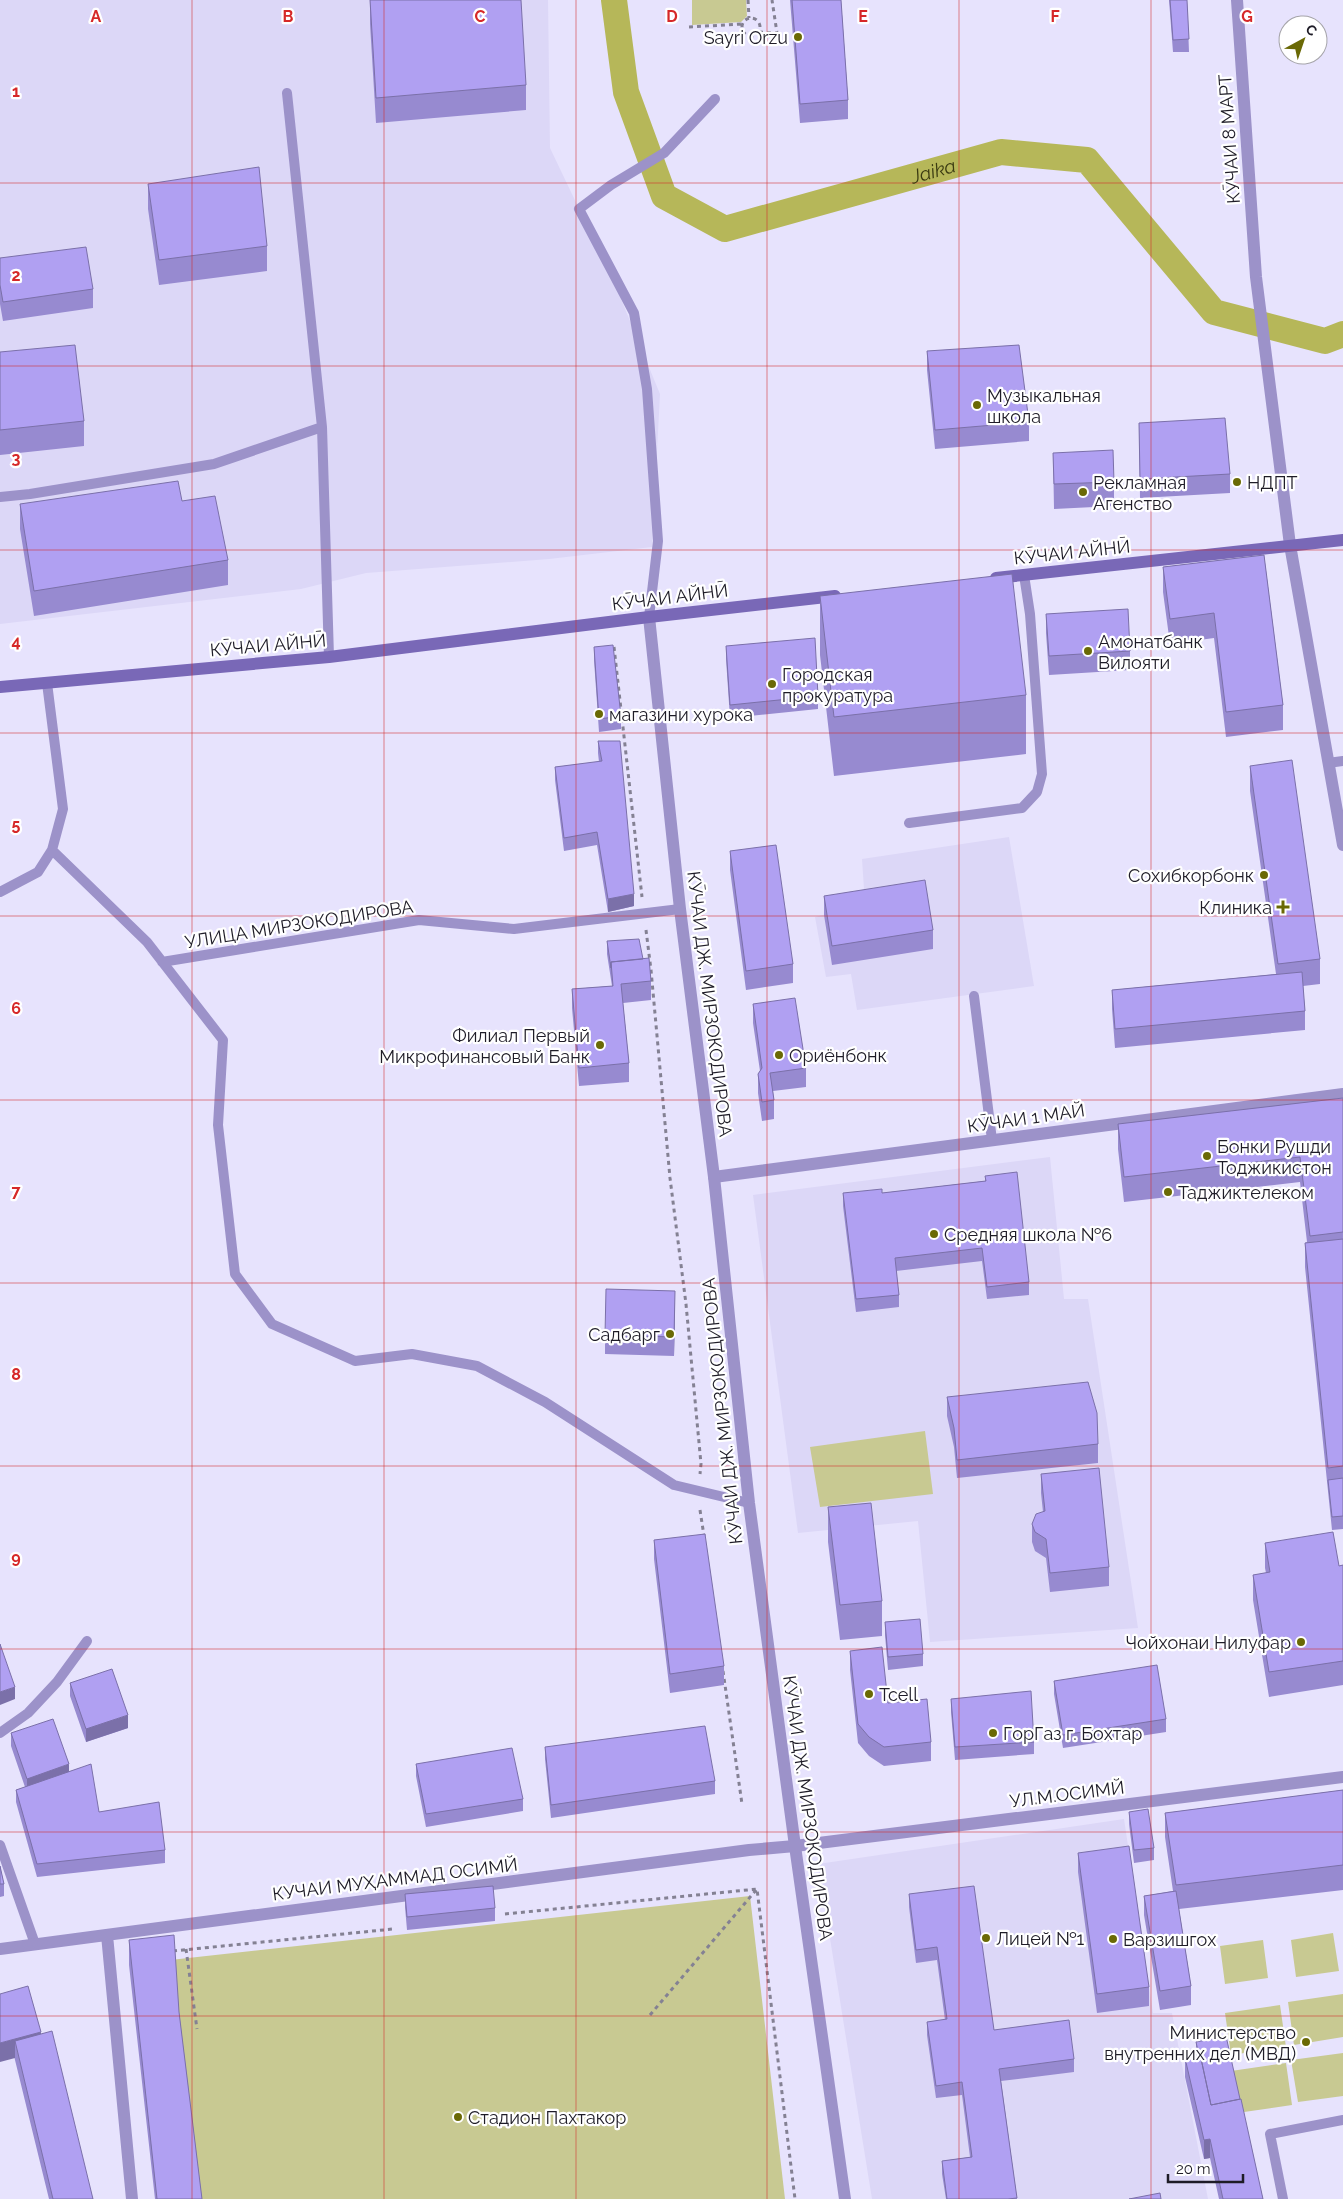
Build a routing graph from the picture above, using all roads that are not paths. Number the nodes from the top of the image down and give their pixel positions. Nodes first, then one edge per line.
1 (1237, 0) edge
2 (287, 93) dead end
3 (715, 98) dead end
4 (322, 427) junction
5 (0, 497) edge
6 (1343, 540) edge
7 (1290, 545) junction
8 (1024, 575) junction
9 (985, 579) edge
10 (846, 595) edge
11 (649, 617) junction
12 (329, 657) junction
13 (46, 682) junction
14 (0, 687) edge
15 (1343, 761) edge
16 (1328, 763) junction
17 (909, 823) dead end
18 (1343, 845) edge
19 (52, 850) junction
20 (0, 892) edge
21 (680, 909) junction
22 (162, 962) junction
23 (974, 996) dead end
24 (1343, 1094) edge
25 (992, 1140) junction
26 (714, 1177) junction
27 (749, 1503) junction
28 (87, 1640) dead end
29 (0, 1733) edge
30 (1343, 1777) edge
31 (0, 1845) edge
32 (795, 1846) junction
33 (107, 1935) junction
34 (35, 1944) junction
35 (0, 1949) edge
36 (1343, 2120) edge
37 (132, 2199) edge
38 (845, 2199) edge
39 (1283, 2199) edge

1 - 7 street, КӮЧАИ 8 МАРТ
2 - 4 lane
3 - 11 lane
4 - 5 lane
4 - 12 lane
6 - 7 main road, КӮЧАИ АЙНӢ
7 - 8 main road, КӮЧАИ АЙНӢ
7 - 16 street, КӮЧАИ 8 МАРТ
8 - 9 main road, КӮЧАИ АЙНӢ
8 - 17 lane
10 - 11 main road, КӮЧАИ АЙНӢ
11 - 12 main road, КӮЧАИ АЙНӢ
11 - 21 street, КӮЧАИ ДЖ. МИРЗОКОДИРОВА
12 - 13 main road, КӮЧАИ АЙНӢ
13 - 14 main road, КӮЧАИ АЙНӢ
13 - 19 lane
15 - 16 lane
16 - 18 street, КӮЧАИ 8 МАРТ
19 - 20 lane
19 - 22 lane, УЛИЦА МИРЗОКОДИРОВА
21 - 22 lane, УЛИЦА МИРЗОКОДИРОВА
21 - 26 street, КӮЧАИ ДЖ. МИРЗОКОДИРОВА
22 - 27 lane, УЛИЦА МИРЗОКОДИРОВА
23 - 25 lane
24 - 25 street, КӮЧАИ 1 МАЙ
25 - 26 street, КӮЧАИ 1 МАЙ
26 - 27 street, КӮЧАИ ДЖ. МИРЗОКОДИРОВА
27 - 32 street, КӮЧАИ ДЖ. МИРЗОКОДИРОВА
28 - 29 lane
30 - 32 street, УЛ.М.ОСИМЙ
31 - 34 lane
32 - 33 street, КУЧАИ МУҲАММАД ОСИМЙ
32 - 38 street, КӮЧАИ ДЖ. МИРЗОКОДИРОВА
33 - 34 street, КУЧАИ МУҲАММАД ОСИМЙ
33 - 37 street
34 - 35 street, КУЧАИ МУҲАММАД ОСИМЙ
36 - 39 lane

